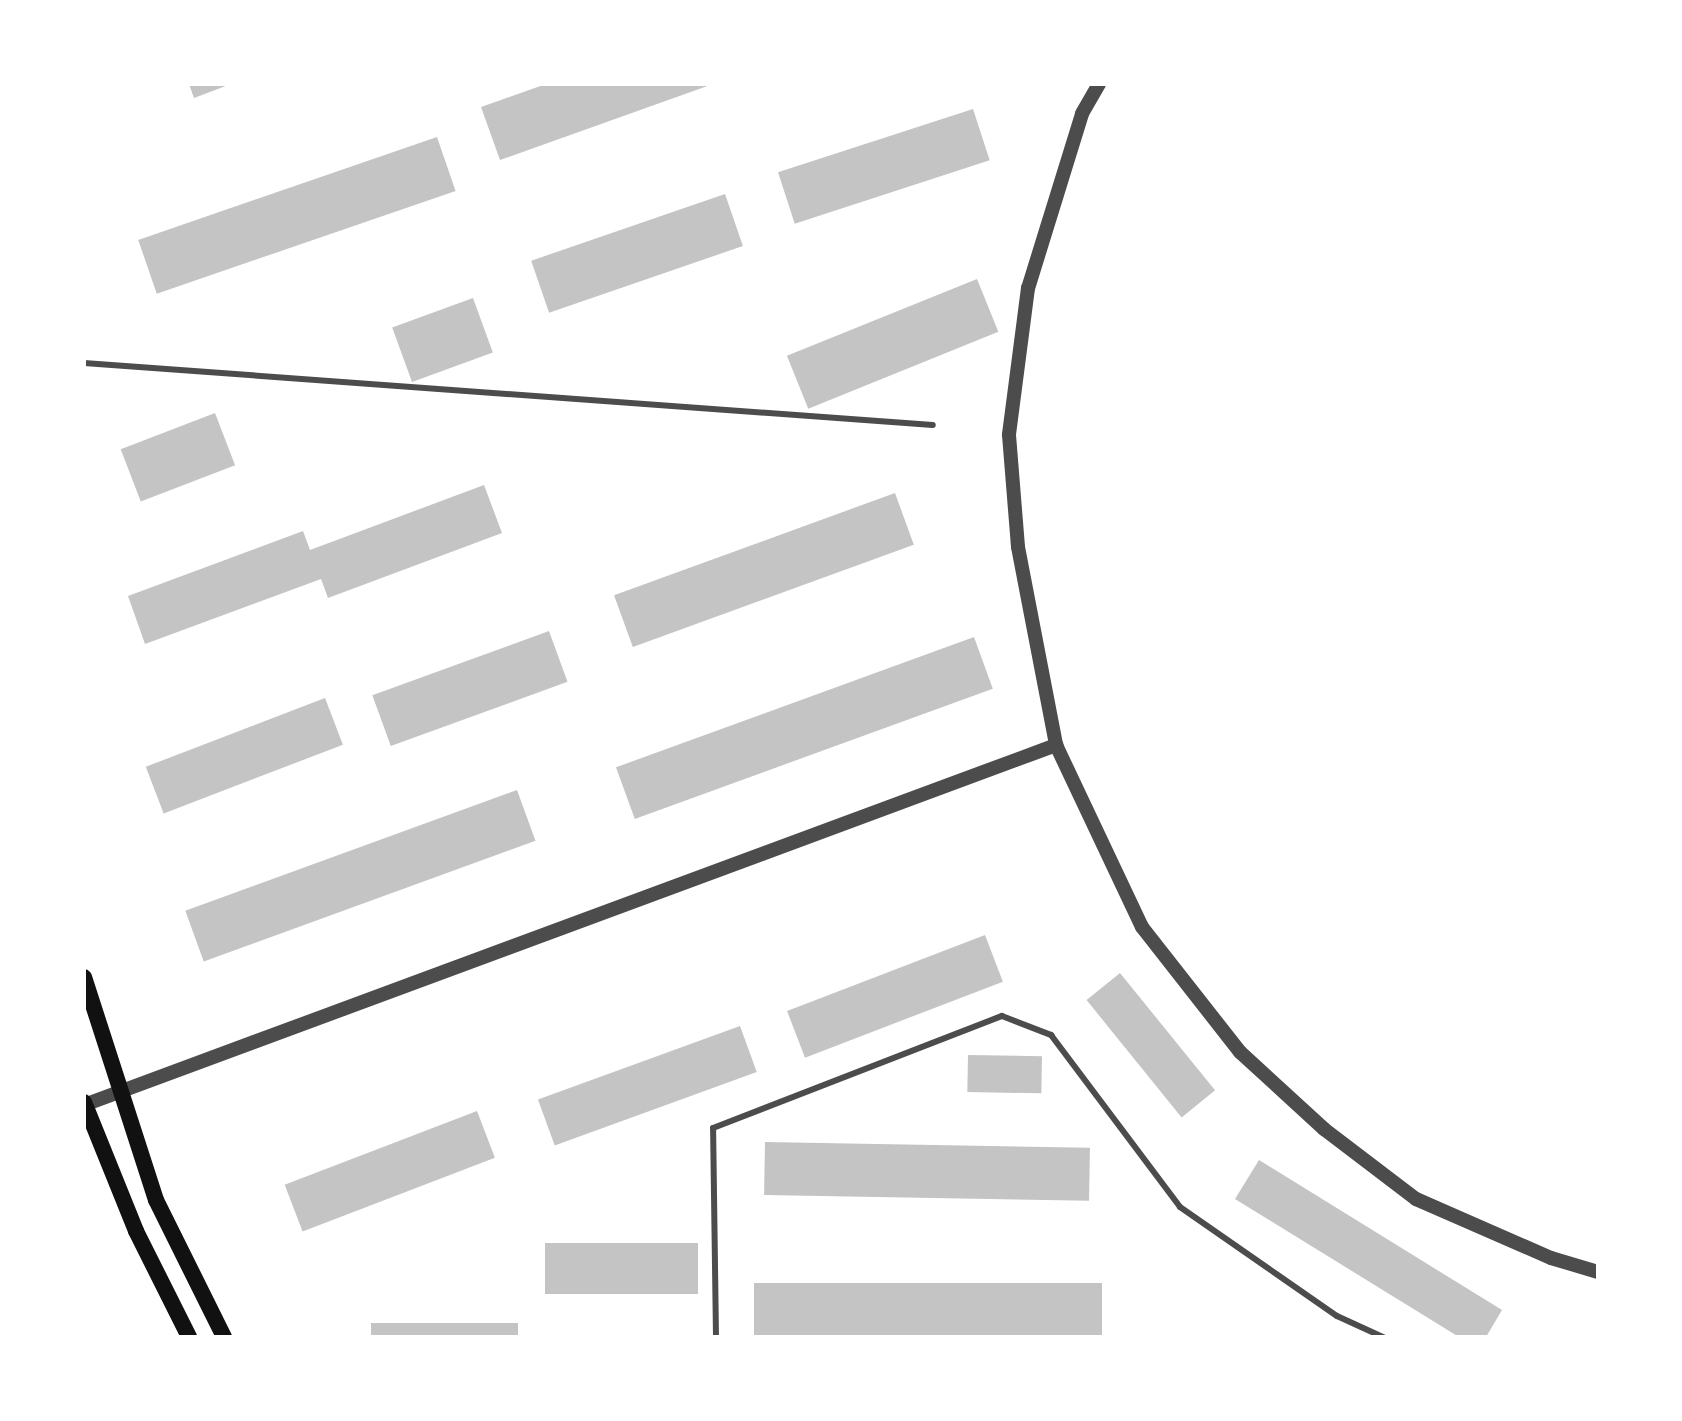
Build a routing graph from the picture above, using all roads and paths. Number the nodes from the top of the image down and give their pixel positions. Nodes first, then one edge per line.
1 (1099, 84) edge
2 (84, 363) edge
3 (933, 425) dead end
4 (1056, 745) junction
5 (84, 977) edge
6 (119, 1092) junction
7 (84, 1104) edge
8 (1598, 1272) edge
9 (189, 1337) edge
10 (224, 1337) edge
11 (716, 1337) edge
12 (1383, 1337) edge

1 - 4 street
2 - 3 lane
4 - 6 street
4 - 8 street
5 - 6 main road
6 - 7 street
6 - 10 main road
7 - 9 main road
11 - 12 lane

